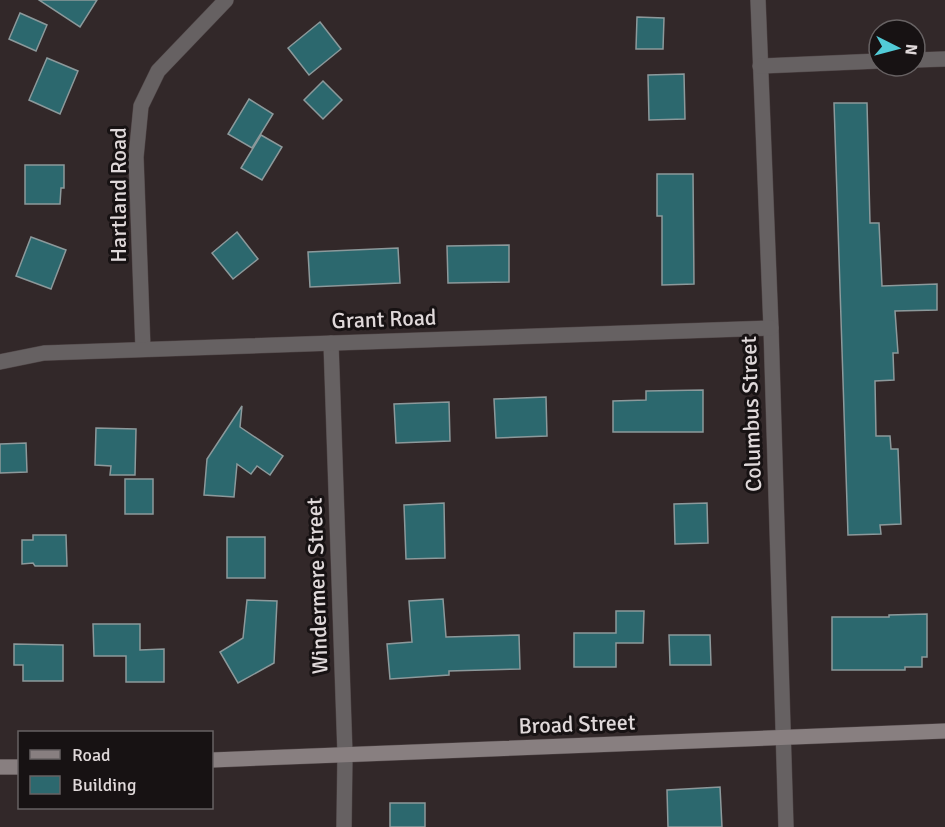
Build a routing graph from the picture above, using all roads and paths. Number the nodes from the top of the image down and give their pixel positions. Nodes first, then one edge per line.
1 (226, 0) edge
2 (758, 0) edge
3 (945, 59) edge
4 (927, 60) edge
5 (867, 62) edge
6 (760, 66) junction
7 (771, 328) junction
8 (331, 343) junction
9 (143, 349) junction
10 (0, 362) edge
11 (945, 731) edge
12 (783, 738) junction
13 (345, 754) junction
14 (213, 760) edge
15 (0, 767) edge
16 (18, 767) edge
17 (344, 827) edge
18 (786, 827) edge

1 - 9 street, Hartland Road
2 - 6 street, Columbus Street
3 - 4 street
5 - 6 street
6 - 7 street, Columbus Street
7 - 8 street, Grant Road
7 - 12 street, Columbus Street
8 - 9 street, Grant Road
8 - 13 street, Windermere Street
9 - 10 street, Grant Road
11 - 12 street, Broad Street
12 - 13 street, Broad Street
12 - 18 street, Columbus Street
13 - 14 street, Broad Street
13 - 17 street, Windermere Street
15 - 16 street

